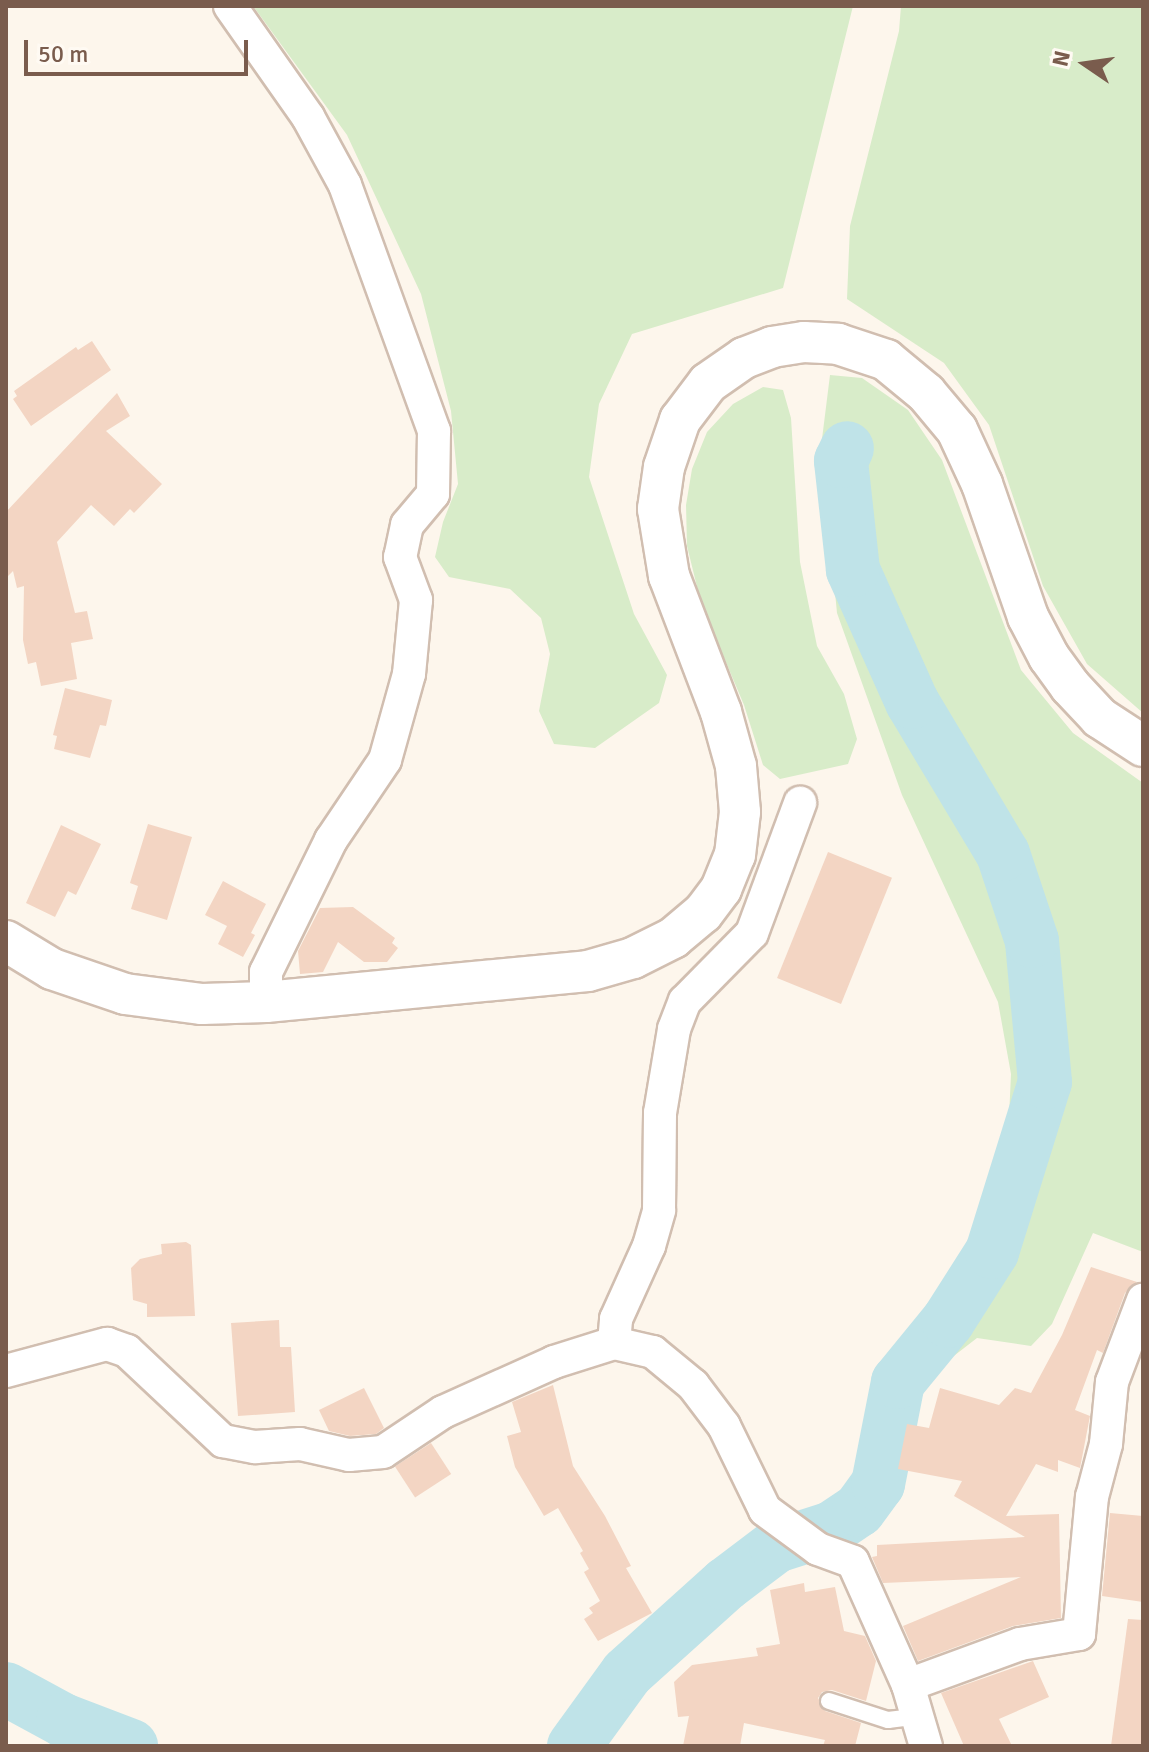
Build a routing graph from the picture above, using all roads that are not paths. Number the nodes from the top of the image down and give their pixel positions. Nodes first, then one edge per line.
1 (230, 6) edge
2 (1143, 746) edge
3 (800, 803) dead end
4 (721, 889) junction
5 (760, 907) junction
6 (6, 941) edge
7 (266, 1002) junction
8 (1143, 1300) edge
9 (614, 1343) junction
10 (6, 1371) edge
11 (908, 1685) junction
12 (829, 1701) dead end
13 (923, 1731) edge

1 - 7 street
2 - 4 street
3 - 5 street
4 - 5 street
4 - 7 street
5 - 9 street
6 - 7 street
8 - 11 street
9 - 10 street
9 - 11 street
11 - 13 street
12 - 13 lane

